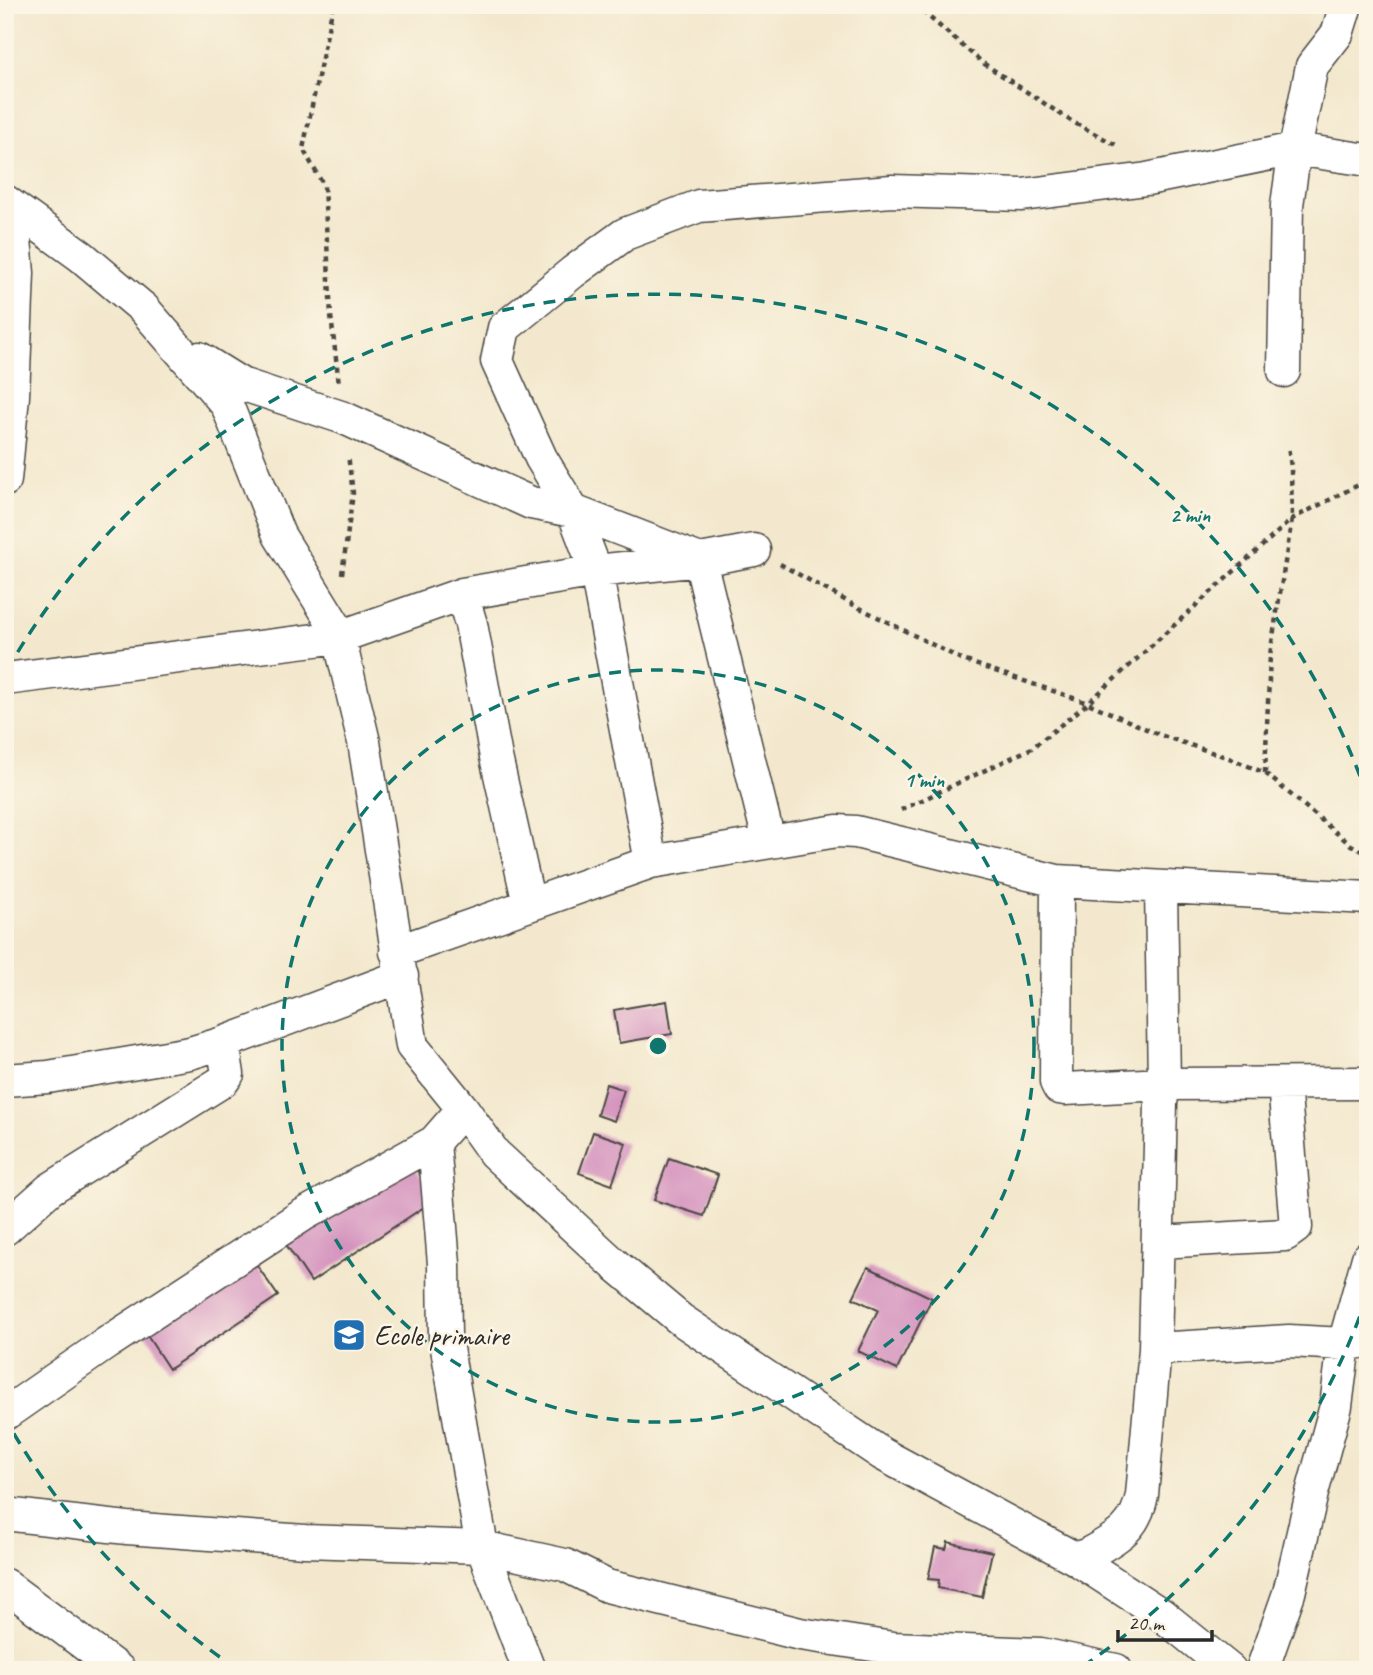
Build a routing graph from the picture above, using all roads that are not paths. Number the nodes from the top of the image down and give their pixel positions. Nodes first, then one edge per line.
1 (1346, 5) edge
2 (1295, 149) junction
3 (1368, 160) edge
4 (5, 201) edge
5 (5, 208) edge
6 (173, 341) junction
7 (1284, 371) dead end
8 (6, 464) edge
9 (573, 511) junction
10 (754, 550) road end
11 (700, 560) junction
12 (596, 571) junction
13 (462, 594) junction
14 (337, 631) junction
15 (5, 679) edge
16 (769, 841) junction
17 (652, 862) junction
18 (1057, 881) junction
19 (1161, 887) junction
20 (1368, 898) edge
21 (529, 904) junction
22 (399, 964) junction
23 (223, 1044) junction
24 (5, 1080) edge
25 (1368, 1083) edge
26 (1164, 1084) junction
27 (1284, 1084) junction
28 (463, 1109) junction
29 (433, 1142) junction
30 (5, 1229) edge
31 (1159, 1242) junction
32 (1368, 1258) edge
33 (1356, 1342) edge
34 (1155, 1349) junction
35 (5, 1414) edge
36 (5, 1514) edge
37 (482, 1547) junction
38 (1078, 1560) junction
39 (5, 1585) edge
40 (119, 1670) edge
41 (529, 1670) edge
42 (1116, 1670) edge
43 (1230, 1670) edge
44 (1262, 1670) edge

1 - 2 street
2 - 3 street
2 - 7 street
2 - 9 street
4 - 6 street
5 - 8 street
6 - 9 street
6 - 14 street
9 - 11 street
9 - 12 street
10 - 11 street
11 - 12 street
11 - 16 street
12 - 13 street
12 - 17 street
13 - 14 street
13 - 21 street
14 - 15 street
14 - 22 street
16 - 17 street
16 - 18 street
17 - 21 street
18 - 19 street
18 - 26 street
19 - 20 street
19 - 26 street
21 - 22 street
22 - 23 street
22 - 28 street
23 - 24 street
23 - 30 street
25 - 27 street
26 - 27 street
26 - 31 street
27 - 31 street
28 - 29 street
28 - 38 street
29 - 35 street
29 - 37 street
31 - 34 street
32 - 33 street
33 - 34 street
33 - 44 street
34 - 38 street
36 - 37 street
37 - 41 street
37 - 42 street
38 - 43 street
39 - 40 street

